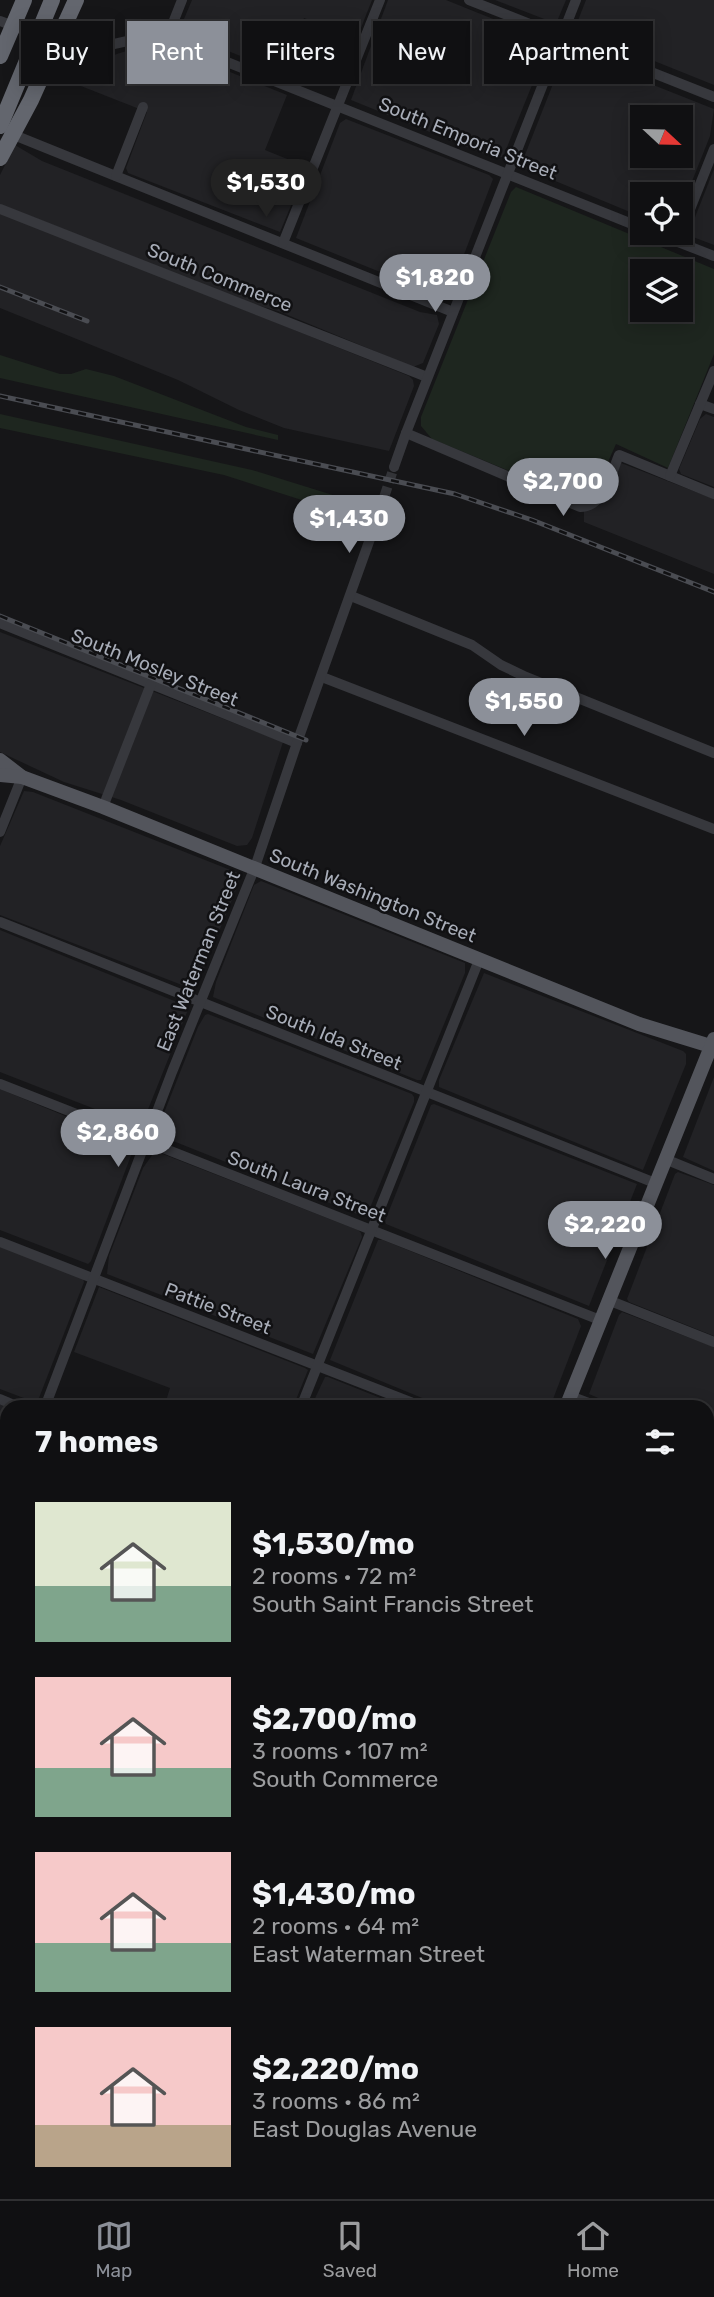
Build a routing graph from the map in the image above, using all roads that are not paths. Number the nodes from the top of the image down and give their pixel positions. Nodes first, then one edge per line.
1 (23, 0) edge
2 (52, 0) edge
3 (76, 0) edge
4 (183, 0) edge
5 (380, 0) edge
6 (469, 0) edge
7 (576, 0) edge
8 (0, 21) edge
9 (174, 21) edge
10 (523, 21) edge
11 (568, 21) edge
12 (127, 41) edge
13 (0, 56) edge
14 (228, 62) edge
15 (653, 73) edge
16 (543, 84) edge
17 (714, 97) edge
18 (338, 106) junction
19 (143, 107) dead end
20 (0, 127) edge
21 (714, 149) edge
22 (0, 158) edge
23 (508, 173) junction
24 (116, 176) junction
25 (693, 202) edge
26 (0, 209) edge
27 (630, 223) edge
28 (283, 243) junction
29 (685, 245) edge
30 (714, 256) edge
31 (453, 312) junction
32 (714, 371) edge
33 (427, 377) junction
34 (700, 404) junction
35 (714, 409) edge
36 (406, 433) junction
37 (394, 467) tunnel mouth
38 (670, 476) junction
39 (714, 494) edge
40 (376, 524) tunnel mouth
41 (351, 596) junction
42 (0, 623) edge
43 (322, 677) junction
44 (151, 684) junction
45 (297, 743) junction
46 (714, 753) edge
47 (0, 760) edge
48 (0, 775) edge
49 (22, 777) junction
50 (103, 807) junction
51 (714, 829) edge
52 (0, 832) edge
53 (255, 867) junction
54 (0, 922) edge
55 (479, 960) junction
56 (200, 1003) junction
57 (713, 1044) edge
58 (0, 1084) edge
59 (426, 1092) junction
60 (146, 1142) junction
61 (665, 1159) junction
62 (714, 1179) edge
63 (655, 1183) junction
64 (371, 1229) junction
65 (0, 1241) edge
66 (93, 1279) junction
67 (608, 1300) junction
68 (600, 1320) junction
69 (714, 1342) edge
70 (317, 1365) junction
71 (48, 1400) edge
72 (304, 1400) edge
73 (405, 1400) edge
74 (568, 1400) edge

1 - 13 highway, bridge
2 - 20 highway, bridge
3 - 22 highway, bridge
4 - 9 street
5 - 18 street
6 - 10 street
7 - 11 street
8 - 12 street, South Emporia Street
14 - 18 street, South Emporia Street
15 - 17 street
16 - 23 street
18 - 23 street, South Emporia Street
18 - 28 street
19 - 24 street
20 - 24 street
21 - 25 street
23 - 27 street, South Emporia Street
23 - 31 street
24 - 28 street
26 - 33 street, South Commerce
28 - 31 street
29 - 30 street
31 - 33 street
32 - 34 street
33 - 36 street
34 - 35 street
34 - 38 street
36 - 37 street
36 - 38 street
38 - 39 street
40 - 41 street, East Waterman Street
41 - 43 street, East Waterman Street
41 - 46 street
42 - 44 street, South Mosley Street
43 - 45 street, East Waterman Street
43 - 51 street
44 - 45 street, South Mosley Street
44 - 50 street
45 - 53 street, East Waterman Street
47 - 49 main road, South Washington Street
48 - 49 main road, South Washington Street
49 - 50 main road, South Washington Street
49 - 52 street
50 - 53 main road, South Washington Street
53 - 55 main road, South Washington Street
53 - 56 street, East Waterman Street
54 - 56 street, South Ida Street
55 - 57 main road, South Washington Street
55 - 59 street
56 - 59 street, South Ida Street
56 - 60 street, East Waterman Street
57 - 61 main road
58 - 60 street, South Laura Street
59 - 63 street, South Ida Street
59 - 64 street
60 - 64 street, South Laura Street
60 - 66 street, East Waterman Street
61 - 62 street
61 - 63 main road
63 - 67 main road
64 - 68 street, South Laura Street
64 - 70 street
65 - 66 street, Pattie Street
66 - 70 street, Pattie Street
66 - 71 street, East Waterman Street
67 - 68 main road
67 - 69 street
68 - 74 main road
70 - 72 street
70 - 73 street, Pattie Street

